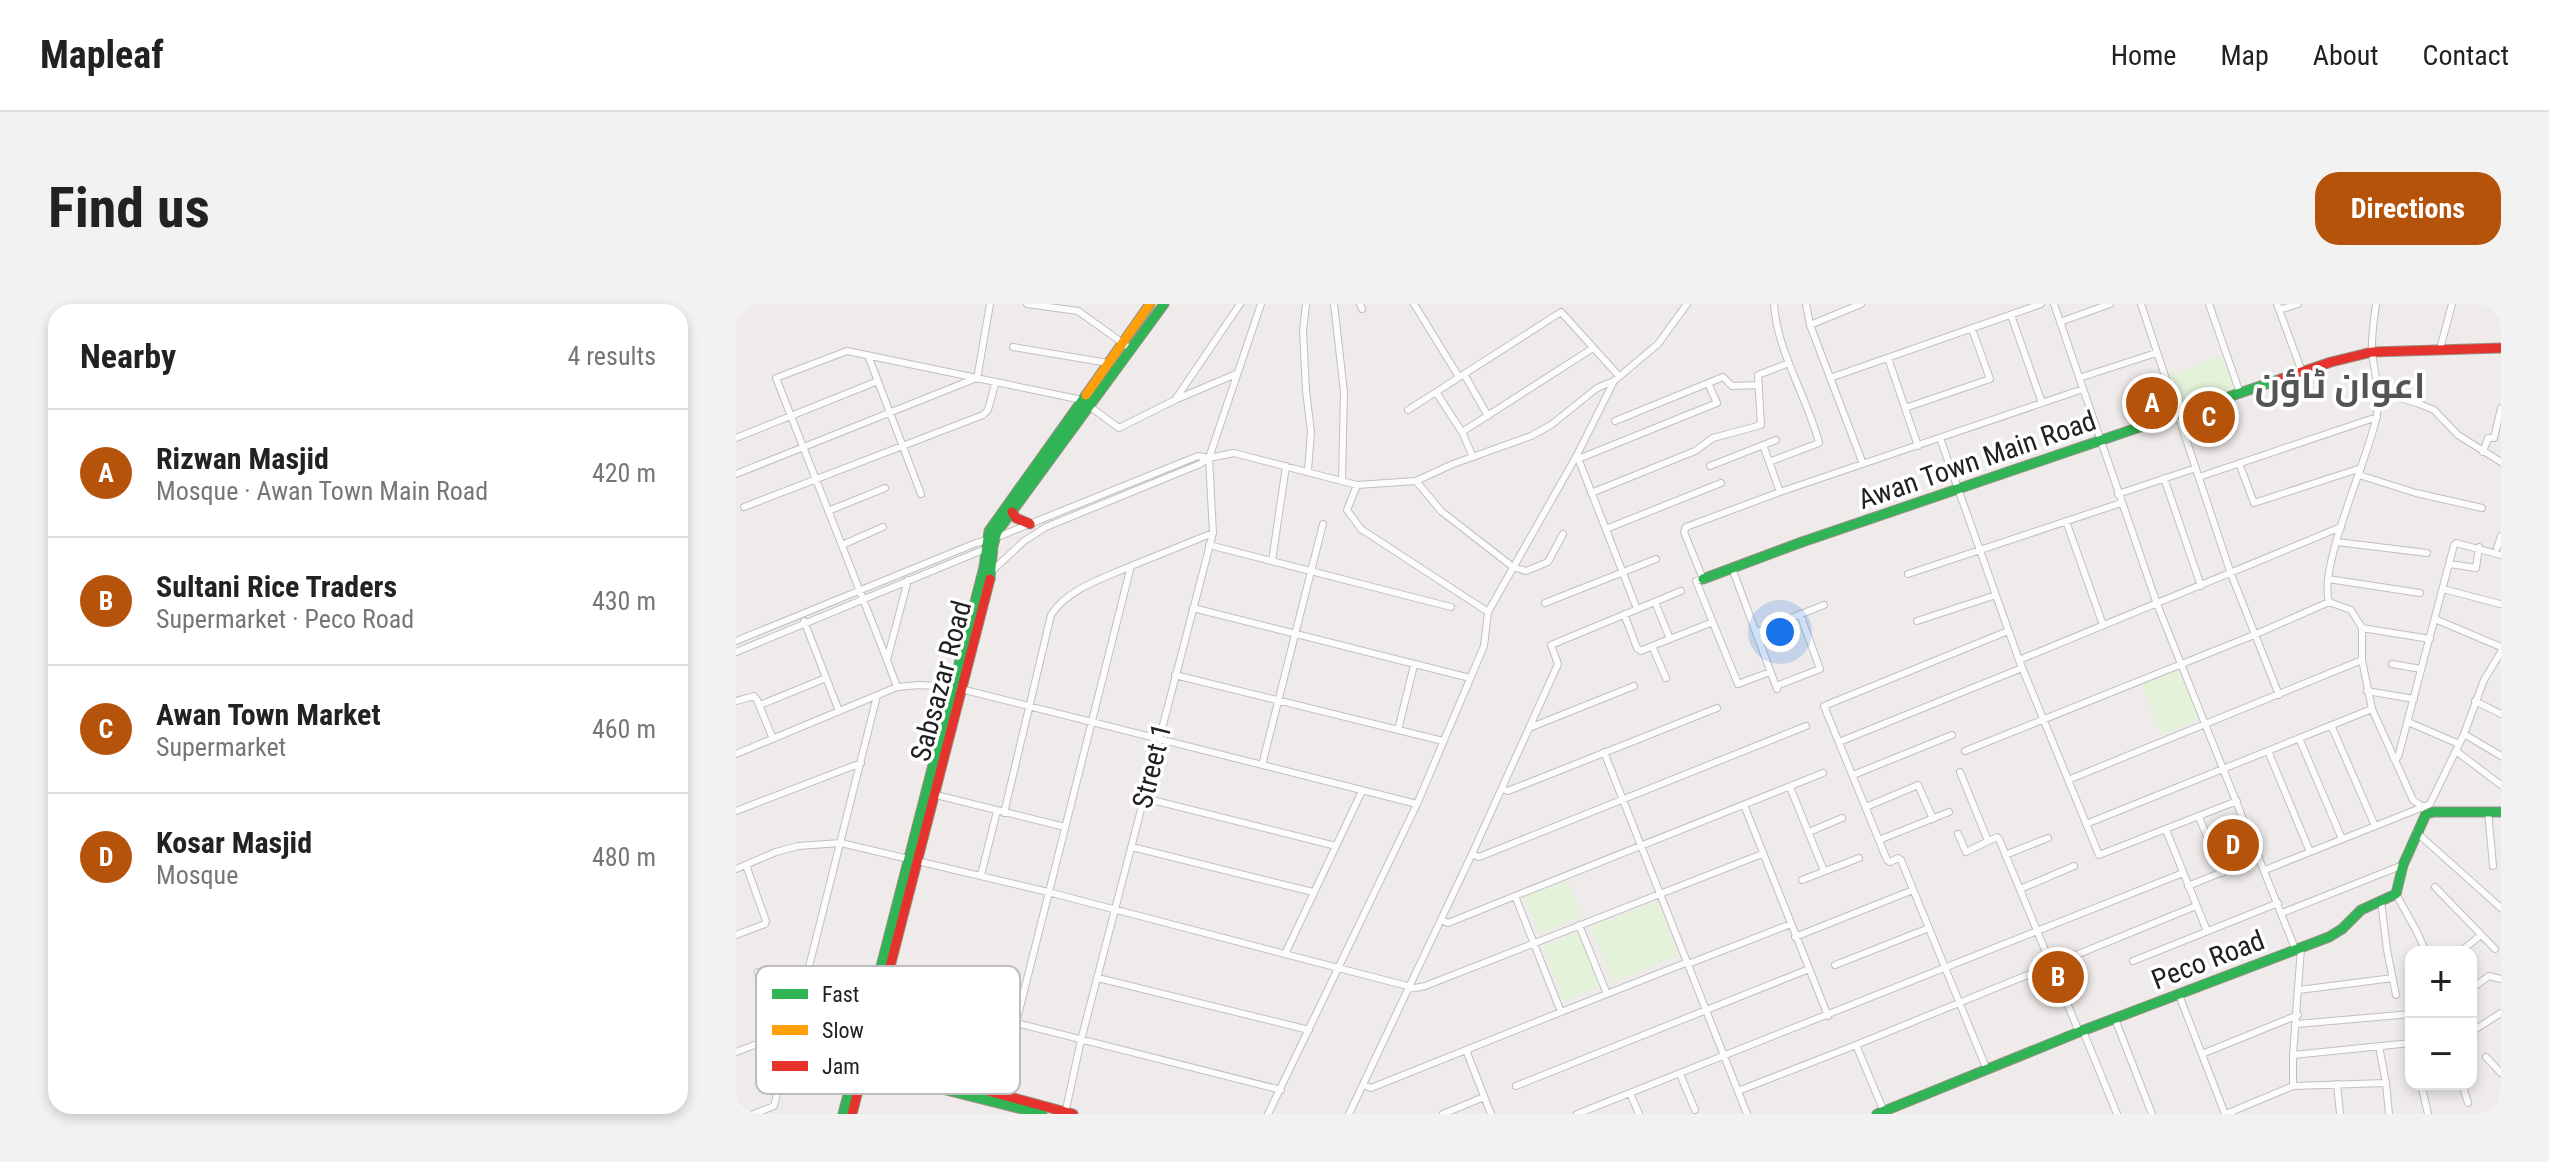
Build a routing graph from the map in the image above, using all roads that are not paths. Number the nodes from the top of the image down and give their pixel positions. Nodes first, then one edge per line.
1 (990, 304) edge
2 (1027, 304) edge
3 (1164, 304) edge
4 (1240, 304) edge
5 (1261, 304) edge
6 (1306, 304) edge
7 (1334, 304) edge
8 (1414, 304) edge
9 (1687, 304) edge
10 (1774, 304) edge
11 (1806, 304) edge
12 (1861, 304) edge
13 (2041, 304) edge
14 (2054, 304) edge
15 (2110, 304) edge
16 (2141, 304) edge
17 (2209, 304) edge
18 (2298, 304) edge
19 (2376, 304) edge
20 (2452, 304) edge
21 (1080, 307) edge
22 (2278, 307) edge
23 (1151, 309) edge
24 (2011, 315) junction
25 (2060, 322) junction
26 (1810, 325) junction
27 (1972, 329) junction
28 (1127, 346) junction
29 (1013, 347) dead end
30 (1593, 348) junction
31 (2501, 348) edge
32 (2440, 349) junction
33 (2372, 352) junction
34 (2156, 353) junction
35 (869, 358) junction
36 (1888, 358) junction
37 (1108, 363) junction
38 (1789, 363) junction
39 (2302, 372) junction
40 (1236, 374) junction
41 (1462, 376) junction
42 (1830, 378) junction
43 (2079, 378) junction
44 (976, 379) junction
45 (1616, 379) junction
46 (878, 381) junction
47 (1708, 383) junction
48 (995, 384) junction
49 (1759, 385) junction
50 (2083, 389) junction
51 (1436, 392) junction
52 (2380, 392) junction
53 (2240, 393) junction
54 (1175, 400) junction
55 (2042, 403) junction
56 (1086, 404) junction
57 (1905, 408) junction
58 (2501, 408) edge
59 (1408, 410) dead end
60 (890, 414) junction
61 (2177, 414) junction
62 (790, 416) junction
63 (1488, 416) junction
64 (2377, 417) junction
65 (1615, 421) dead end
66 (1462, 432) junction
67 (736, 438) edge
68 (1940, 438) junction
69 (1776, 440) dead end
70 (2100, 441) junction
71 (1763, 445) junction
72 (903, 446) junction
73 (1918, 446) junction
74 (802, 448) junction
75 (2483, 452) junction
76 (1473, 457) junction
77 (1578, 457) junction
78 (1209, 458) junction
79 (1769, 462) junction
80 (2501, 462) edge
81 (2239, 463) junction
82 (1863, 464) junction
83 (1286, 466) junction
84 (1710, 466) dead end
85 (2196, 468) junction
86 (1308, 471) junction
87 (2360, 472) junction
88 (736, 474) edge
89 (2199, 477) junction
90 (2164, 478) junction
91 (814, 480) junction
92 (1342, 481) junction
93 (1416, 481) junction
94 (1721, 483) dead end
95 (1357, 485) junction
96 (885, 488) dead end
97 (1959, 489) junction
98 (1780, 492) junction
99 (1591, 493) junction
100 (921, 494) dead end
101 (2118, 494) junction
102 (2121, 503) junction
103 (744, 507) dead end
104 (2482, 508) dead end
105 (828, 511) junction
106 (1012, 512) junction
107 (2066, 521) junction
108 (1030, 524) junction
109 (1323, 524) dead end
110 (883, 527) dead end
111 (2341, 527) junction
112 (1606, 529) junction
113 (1213, 533) junction
114 (1563, 534) dead end
115 (2501, 536) edge
116 (2337, 542) junction
117 (990, 543) junction
118 (842, 545) junction
119 (1209, 545) junction
120 (2479, 547) junction
121 (1979, 549) junction
122 (2499, 551) edge
123 (2427, 553) dead end
124 (1656, 559) dead end
125 (1272, 561) junction
126 (2450, 564) junction
127 (1131, 566) junction
128 (1513, 567) junction
129 (1732, 568) junction
130 (992, 571) junction
131 (1311, 571) junction
132 (1623, 572) junction
133 (1908, 574) dead end
134 (2231, 574) junction
135 (1703, 579) junction
136 (2328, 579) junction
137 (908, 580) junction
138 (2201, 586) junction
139 (2443, 589) junction
140 (859, 591) junction
141 (1681, 591) dead end
142 (2420, 593) dead end
143 (1996, 595) junction
144 (863, 599) junction
145 (1655, 602) junction
146 (2329, 602) junction
147 (1545, 603) dead end
148 (2157, 604) junction
149 (2500, 604) edge
150 (1824, 605) dead end
151 (1451, 607) dead end
152 (1193, 608) junction
153 (1637, 609) junction
154 (1488, 612) junction
155 (801, 614) junction
156 (1624, 614) junction
157 (1800, 614) junction
158 (2435, 619) junction
159 (1917, 621) dead end
160 (1713, 622) junction
161 (805, 623) junction
162 (2103, 625) junction
163 (2362, 628) junction
164 (2008, 631) junction
165 (1756, 632) junction
166 (1295, 635) junction
167 (2254, 635) junction
168 (1670, 639) junction
169 (2430, 639) junction
170 (736, 641) edge
171 (1652, 646) junction
172 (2501, 649) edge
173 (736, 652) edge
174 (887, 660) junction
175 (2019, 660) junction
176 (2362, 660) junction
177 (2181, 664) junction
178 (2392, 664) dead end
179 (1414, 665) junction
180 (2022, 668) junction
181 (2421, 669) junction
182 (1770, 672) junction
183 (1175, 675) junction
184 (826, 678) junction
185 (1470, 678) junction
186 (1666, 678) dead end
187 (1634, 686) dead end
188 (897, 687) junction
189 (957, 688) junction
190 (2367, 691) junction
191 (878, 695) junction
192 (2279, 695) junction
193 (2414, 699) junction
194 (1277, 700) junction
195 (736, 701) edge
196 (2475, 701) junction
197 (760, 705) junction
198 (1030, 706) junction
199 (1717, 708) dead end
200 (2372, 709) junction
201 (839, 711) junction
202 (2501, 714) edge
203 (2043, 720) junction
204 (2408, 722) junction
205 (1092, 723) junction
206 (2205, 725) junction
207 (2331, 725) junction
208 (1806, 726) dead end
209 (1529, 728) junction
210 (1398, 730) junction
211 (2464, 734) junction
212 (1952, 735) dead end
213 (2299, 738) junction
214 (773, 739) junction
215 (1159, 741) junction
216 (1443, 741) junction
217 (1839, 742) junction
218 (2459, 744) junction
219 (1965, 751) dead end
220 (2268, 751) junction
221 (2456, 751) junction
222 (1604, 752) junction
223 (736, 754) edge
224 (2501, 756) edge
225 (2394, 759) junction
226 (861, 763) junction
227 (1262, 765) junction
228 (2223, 769) junction
229 (1960, 772) dead end
230 (1823, 773) dead end
231 (1853, 775) junction
232 (2068, 780) junction
233 (2501, 785) edge
234 (1790, 787) junction
235 (1502, 789) junction
236 (1362, 791) junction
237 (929, 793) junction
238 (1144, 798) junction
239 (1623, 799) junction
240 (2237, 801) junction
241 (1417, 804) junction
242 (1744, 805) junction
243 (1866, 807) junction
244 (736, 811) edge
245 (2425, 811) junction
246 (2488, 811) junction
247 (1000, 812) junction
248 (1949, 812) dead end
249 (2501, 812) edge
250 (2199, 817) junction
251 (1842, 818) dead end
252 (1933, 819) junction
253 (2086, 824) junction
254 (2375, 826) junction
255 (1065, 827) junction
256 (2166, 830) junction
257 (1809, 832) junction
258 (2416, 832) junction
259 (1958, 834) dead end
260 (2048, 838) dead end
261 (2342, 839) junction
262 (1879, 840) junction
263 (1988, 841) junction
264 (841, 843) junction
265 (1336, 846) junction
266 (1642, 846) junction
267 (1132, 847) junction
268 (2310, 852) junction
269 (1472, 854) junction
270 (1762, 854) junction
271 (2005, 855) junction
272 (2259, 857) junction
273 (1859, 858) dead end
274 (912, 859) junction
275 (746, 865) junction
276 (2403, 865) junction
277 (2074, 866) dead end
278 (2493, 866) dead end
279 (736, 869) edge
280 (2265, 870) junction
281 (1824, 871) junction
282 (2183, 873) junction
283 (2222, 873) junction
284 (981, 875) junction
285 (1802, 880) dead end
286 (2188, 886) junction
287 (2435, 887) dead end
288 (2020, 889) junction
289 (1913, 890) junction
290 (1048, 892) junction
291 (1313, 892) junction
292 (1660, 894) junction
293 (2396, 894) junction
294 (1515, 896) junction
295 (2381, 901) junction
296 (2278, 903) junction
297 (2196, 906) junction
298 (2501, 908) edge
299 (1115, 909) junction
300 (2282, 913) junction
301 (1441, 920) junction
302 (1791, 924) junction
303 (1579, 925) junction
304 (1929, 928) junction
305 (2207, 931) junction
306 (2038, 932) junction
307 (736, 935) edge
308 (2481, 935) junction
309 (1795, 937) junction
310 (1534, 943) junction
311 (2423, 946) edge
312 (2467, 946) edge
313 (2495, 949) dead end
314 (2298, 950) junction
315 (1285, 954) junction
316 (2133, 961) dead end
317 (1688, 963) junction
318 (1835, 965) dead end
319 (2052, 965) junction
320 (808, 966) edge
321 (885, 966) edge
322 (1340, 968) junction
323 (1809, 969) junction
324 (1946, 969) junction
325 (1098, 978) junction
326 (2393, 978) junction
327 (2501, 979) edge
328 (2477, 984) edge
329 (1410, 986) junction
330 (2299, 990) junction
331 (1607, 994) junction
332 (2179, 995) junction
333 (2396, 995) dead end
334 (1960, 1002) junction
335 (1020, 1007) edge
336 (1706, 1009) junction
337 (1561, 1012) junction
338 (2501, 1013) edge
339 (2298, 1015) junction
340 (2405, 1015) edge
341 (1828, 1016) junction
342 (2115, 1019) junction
343 (1020, 1024) edge
344 (2297, 1024) junction
345 (2477, 1028) edge
346 (1309, 1030) junction
347 (2081, 1032) junction
348 (1081, 1040) junction
349 (756, 1044) edge
350 (2405, 1044) edge
351 (1856, 1045) junction
352 (2379, 1046) junction
353 (1466, 1050) junction
354 (736, 1052) edge
355 (2202, 1054) junction
356 (2293, 1055) junction
357 (1725, 1056) junction
358 (2486, 1057) dead end
359 (1987, 1070) junction
360 (2501, 1073) edge
361 (1680, 1074) junction
362 (2386, 1083) junction
363 (2337, 1084) junction
364 (1363, 1085) junction
365 (1516, 1086) dead end
366 (2293, 1086) junction
367 (1281, 1090) junction
368 (2422, 1090) edge
369 (2464, 1090) edge
370 (1738, 1091) junction
371 (1630, 1093) junction
372 (777, 1094) edge
373 (850, 1094) edge
374 (855, 1094) edge
375 (972, 1094) edge
376 (1484, 1097) junction
377 (2468, 1103) dead end
378 (1022, 1108) edge
379 (1695, 1110) dead end
380 (2501, 1111) edge
381 (1068, 1113) edge
382 (1580, 1113) edge
383 (1882, 1113) edge
384 (754, 1114) edge
385 (843, 1114) edge
386 (852, 1114) edge
387 (1042, 1114) edge
388 (1268, 1114) edge
389 (1349, 1114) edge
390 (1443, 1114) edge
391 (1491, 1114) edge
392 (1639, 1114) edge
393 (1747, 1114) edge
394 (2117, 1114) edge
395 (2152, 1114) edge
396 (2225, 1114) edge
397 (2340, 1114) edge
398 (2389, 1114) edge
399 (2428, 1114) edge
400 (2494, 1114) edge

1 - 44 street
2 - 21 street
3 - 23 street
4 - 54 street
5 - 40 street, Street 1
6 - 86 street
7 - 92 street
8 - 41 street
9 - 45 street
10 - 38 street
11 - 26 street
12 - 26 street
13 - 24 street
14 - 25 street
15 - 25 street
16 - 34 street
17 - 53 street
18 - 22 street
19 - 33 street
20 - 32 street
21 - 28 street
22 - 39 street
23 - 28 street
24 - 27 street
24 - 55 street
25 - 43 street
26 - 42 street
27 - 36 street
27 - 57 street
28 - 37 street
28 - 56 street
29 - 37 street
30 - 41 street
30 - 45 street
30 - 63 street
31 - 32 street, Awan Town Main Road
32 - 33 street, Awan Town Main Road
33 - 39 street, Awan Town Main Road
33 - 52 street
34 - 43 street
34 - 61 street
35 - 44 street
35 - 46 street
35 - 62 street
36 - 42 street
36 - 57 street
37 - 56 street
38 - 49 street
38 - 79 street
39 - 53 street, Awan Town Main Road
40 - 54 street
40 - 78 street, Street 1
41 - 51 street
41 - 63 street
42 - 82 street
43 - 50 street
44 - 48 street
44 - 60 street
45 - 76 street
45 - 77 street
46 - 60 street
46 - 62 street
47 - 49 street
47 - 65 street
47 - 77 street
48 - 56 street
48 - 72 street
49 - 99 street
50 - 55 street
50 - 70 street
51 - 59 street
51 - 66 street
52 - 64 street
52 - 75 street
53 - 61 street, Awan Town Main Road
54 - 56 street
55 - 68 street
56 - 106 street
56 - 117 street
57 - 73 street
58 - 75 street
60 - 72 street
60 - 74 street
61 - 70 street, Awan Town Main Road
61 - 85 street
62 - 67 street
62 - 74 street
63 - 66 street
64 - 81 street
64 - 87 street
66 - 76 street
68 - 73 street
68 - 97 street
69 - 71 street
70 - 97 street, Awan Town Main Road
70 - 101 street
71 - 79 street
71 - 84 street
72 - 91 street
72 - 100 street
73 - 82 street
74 - 88 street
74 - 91 street
75 - 80 street
76 - 93 street
77 - 99 street
77 - 128 street
78 - 83 street
78 - 108 street
78 - 113 street, Street 1
78 - 130 street
79 - 98 street
81 - 87 street
81 - 89 street
82 - 98 street
83 - 86 street
83 - 125 street
85 - 89 street
85 - 90 street
86 - 92 street
87 - 104 street
87 - 111 street
89 - 134 street
90 - 101 street
90 - 138 street
91 - 103 street
91 - 105 street
92 - 95 street
93 - 95 street
93 - 128 street
94 - 112 street
95 - 154 street
96 - 105 street
97 - 121 street
97 - 129 street, Awan Town Main Road
98 - 135 street
99 - 112 street
101 - 102 street
102 - 107 street
102 - 148 street
105 - 118 street
106 - 108 street
106 - 117 street
107 - 121 street
107 - 162 street
108 - 117 street
109 - 131 street
110 - 118 street
111 - 116 street
111 - 134 street
112 - 132 street
113 - 119 street, Street 1
113 - 127 street
114 - 128 street
115 - 122 street
116 - 123 street
116 - 136 street
117 - 130 street, Sabsazar Road
117 - 137 street
117 - 140 street
117 - 189 street
118 - 140 street
119 - 125 street
119 - 152 street, Street 1
120 - 122 street
120 - 126 street
120 - 126 street
121 - 133 street
121 - 143 street
124 - 132 street
125 - 131 street
126 - 139 street
127 - 198 street
127 - 205 street
128 - 154 street
129 - 135 street, Awan Town Main Road
129 - 165 street
130 - 189 street, Sabsazar Road
131 - 151 street
131 - 166 street
132 - 147 street
132 - 153 street
134 - 138 street
134 - 167 street
135 - 160 street
136 - 142 street
136 - 146 street
137 - 144 street
137 - 174 street
138 - 148 street
139 - 149 street
139 - 158 street
140 - 144 street
140 - 155 street
141 - 145 street
143 - 159 street
143 - 164 street
144 - 161 street
144 - 174 street
145 - 153 street
145 - 168 street
146 - 163 street
146 - 167 street
148 - 162 street
148 - 177 street
150 - 157 street
152 - 166 street
152 - 183 street, Street 1
153 - 156 street
154 - 185 street
155 - 161 street
155 - 170 street
156 - 171 street
156 - 209 street
157 - 165 street
157 - 182 street
158 - 169 street
158 - 172 street
160 - 168 street
160 - 182 street
161 - 173 street
161 - 184 street
162 - 175 street
163 - 169 street
163 - 176 street
164 - 175 street
164 - 217 street
165 - 182 street
166 - 179 street
166 - 194 street
167 - 177 street
167 - 192 street
168 - 171 street
169 - 181 street
171 - 186 street
172 - 196 street
174 - 188 street
175 - 180 street
176 - 190 street
176 - 192 street
177 - 203 street
177 - 206 street
178 - 181 street
179 - 185 street
179 - 210 street
180 - 203 street
180 - 217 street
181 - 193 street
183 - 194 street
183 - 215 street, Street 1
184 - 197 street
184 - 201 street
185 - 216 street
187 - 209 street
188 - 189 street
188 - 191 street
189 - 198 street
189 - 237 street
190 - 193 street
190 - 200 street
191 - 201 street
191 - 226 street
192 - 206 street
193 - 204 street
194 - 210 street
194 - 227 street
195 - 197 street
196 - 202 street
196 - 211 street
197 - 214 street
198 - 205 street
198 - 247 street
199 - 222 street
200 - 207 street
200 - 225 street
201 - 214 street
203 - 219 street
203 - 232 street
204 - 218 street
204 - 225 street
205 - 215 street
205 - 255 street
206 - 228 street
206 - 232 street
207 - 213 street
207 - 254 street
208 - 239 street
209 - 235 street
210 - 216 street
211 - 218 street
211 - 224 street
212 - 231 street
213 - 220 street
213 - 261 street
214 - 223 street
215 - 227 street
215 - 238 street, Street 1
216 - 241 street
217 - 231 street
218 - 221 street
220 - 228 street
220 - 268 street
221 - 233 street
221 - 245 street
222 - 235 street
222 - 239 street
225 - 245 street
226 - 244 street
226 - 264 street
227 - 236 street
228 - 240 street
228 - 253 street
229 - 263 street
230 - 234 street
231 - 243 street
232 - 253 street
234 - 242 street
234 - 257 street
235 - 269 street
236 - 241 street
236 - 265 street
237 - 247 street
237 - 274 street
238 - 265 street
238 - 267 street, Street 1
239 - 266 street
239 - 269 street
240 - 250 street
240 - 272 street
241 - 322 street
242 - 266 street
242 - 270 street
243 - 252 street
243 - 262 street
245 - 246 street
245 - 254 street
245 - 258 street
246 - 249 street
246 - 278 street
247 - 255 street
247 - 284 street
248 - 252 street
250 - 256 street
250 - 283 street
251 - 257 street
252 - 262 street
253 - 256 street
254 - 261 street
255 - 290 street
256 - 282 street
257 - 281 street
258 - 276 street
258 - 298 street
259 - 263 street
260 - 271 street
261 - 268 street
262 - 289 street
263 - 271 street
264 - 274 street
264 - 275 street
264 - 320 street
265 - 291 street
266 - 292 street
266 - 294 street
267 - 291 street
267 - 299 street, Street 1
268 - 280 street
269 - 301 street
270 - 292 street
270 - 302 street
271 - 288 street
272 - 280 street
272 - 283 street
273 - 281 street
274 - 284 street
274 - 321 street
275 - 279 street
275 - 307 street
276 - 293 street
276 - 300 street
277 - 288 street
280 - 296 street
281 - 285 street
282 - 286 street
282 - 306 street
283 - 286 street
284 - 290 street
286 - 297 street
287 - 308 street
288 - 306 street
289 - 304 street
289 - 309 street
290 - 299 street
290 - 335 street
291 - 315 street
292 - 303 street
292 - 317 street
293 - 295 street, Peco Road
293 - 311 street
294 - 301 street
294 - 310 street
295 - 314 street, Peco Road
295 - 326 street
296 - 300 street
296 - 305 street
297 - 305 street
297 - 319 street
299 - 315 street
299 - 325 street, Street 1
300 - 314 street
301 - 329 street
302 - 309 street
302 - 317 street
303 - 310 street
303 - 331 street
304 - 318 street
304 - 324 street
305 - 316 street
306 - 319 street
306 - 324 street
308 - 312 street
308 - 313 street
309 - 323 street
310 - 329 street
310 - 337 street
314 - 330 street
314 - 332 street, Peco Road
315 - 322 street
317 - 331 street
317 - 336 street
319 - 334 street
319 - 347 street
322 - 329 street
322 - 346 street
323 - 336 street
323 - 341 street
324 - 334 street
324 - 341 street
325 - 346 street
325 - 348 street, Street 1
326 - 330 street
326 - 333 street
327 - 328 street
329 - 364 street
330 - 339 street
331 - 337 street
332 - 342 street, Peco Road
332 - 355 street
334 - 351 street
334 - 359 street
336 - 357 street
336 - 365 street
337 - 353 street
338 - 345 street
339 - 344 street
339 - 355 street
340 - 344 street
341 - 357 street
342 - 347 street, Peco Road
342 - 395 street
343 - 348 street
344 - 356 street
346 - 367 street
347 - 359 street, Peco Road
347 - 394 street
348 - 367 street
348 - 381 street, Street 1
349 - 354 street
350 - 352 street
351 - 370 street
351 - 383 street
352 - 356 street
352 - 362 street
353 - 364 street
353 - 376 street
355 - 396 street
356 - 366 street
357 - 361 street
357 - 370 street
358 - 360 street
359 - 383 street, Peco Road
361 - 371 street
361 - 379 street
362 - 363 street
362 - 398 street
363 - 366 street
363 - 397 street
364 - 389 street
366 - 396 street
367 - 388 street
368 - 399 street
369 - 377 street
370 - 393 street
371 - 382 street
371 - 392 street
372 - 384 street
373 - 385 street
374 - 386 street
375 - 378 street
376 - 390 street
376 - 391 street
378 - 381 street
378 - 387 street
380 - 400 street

